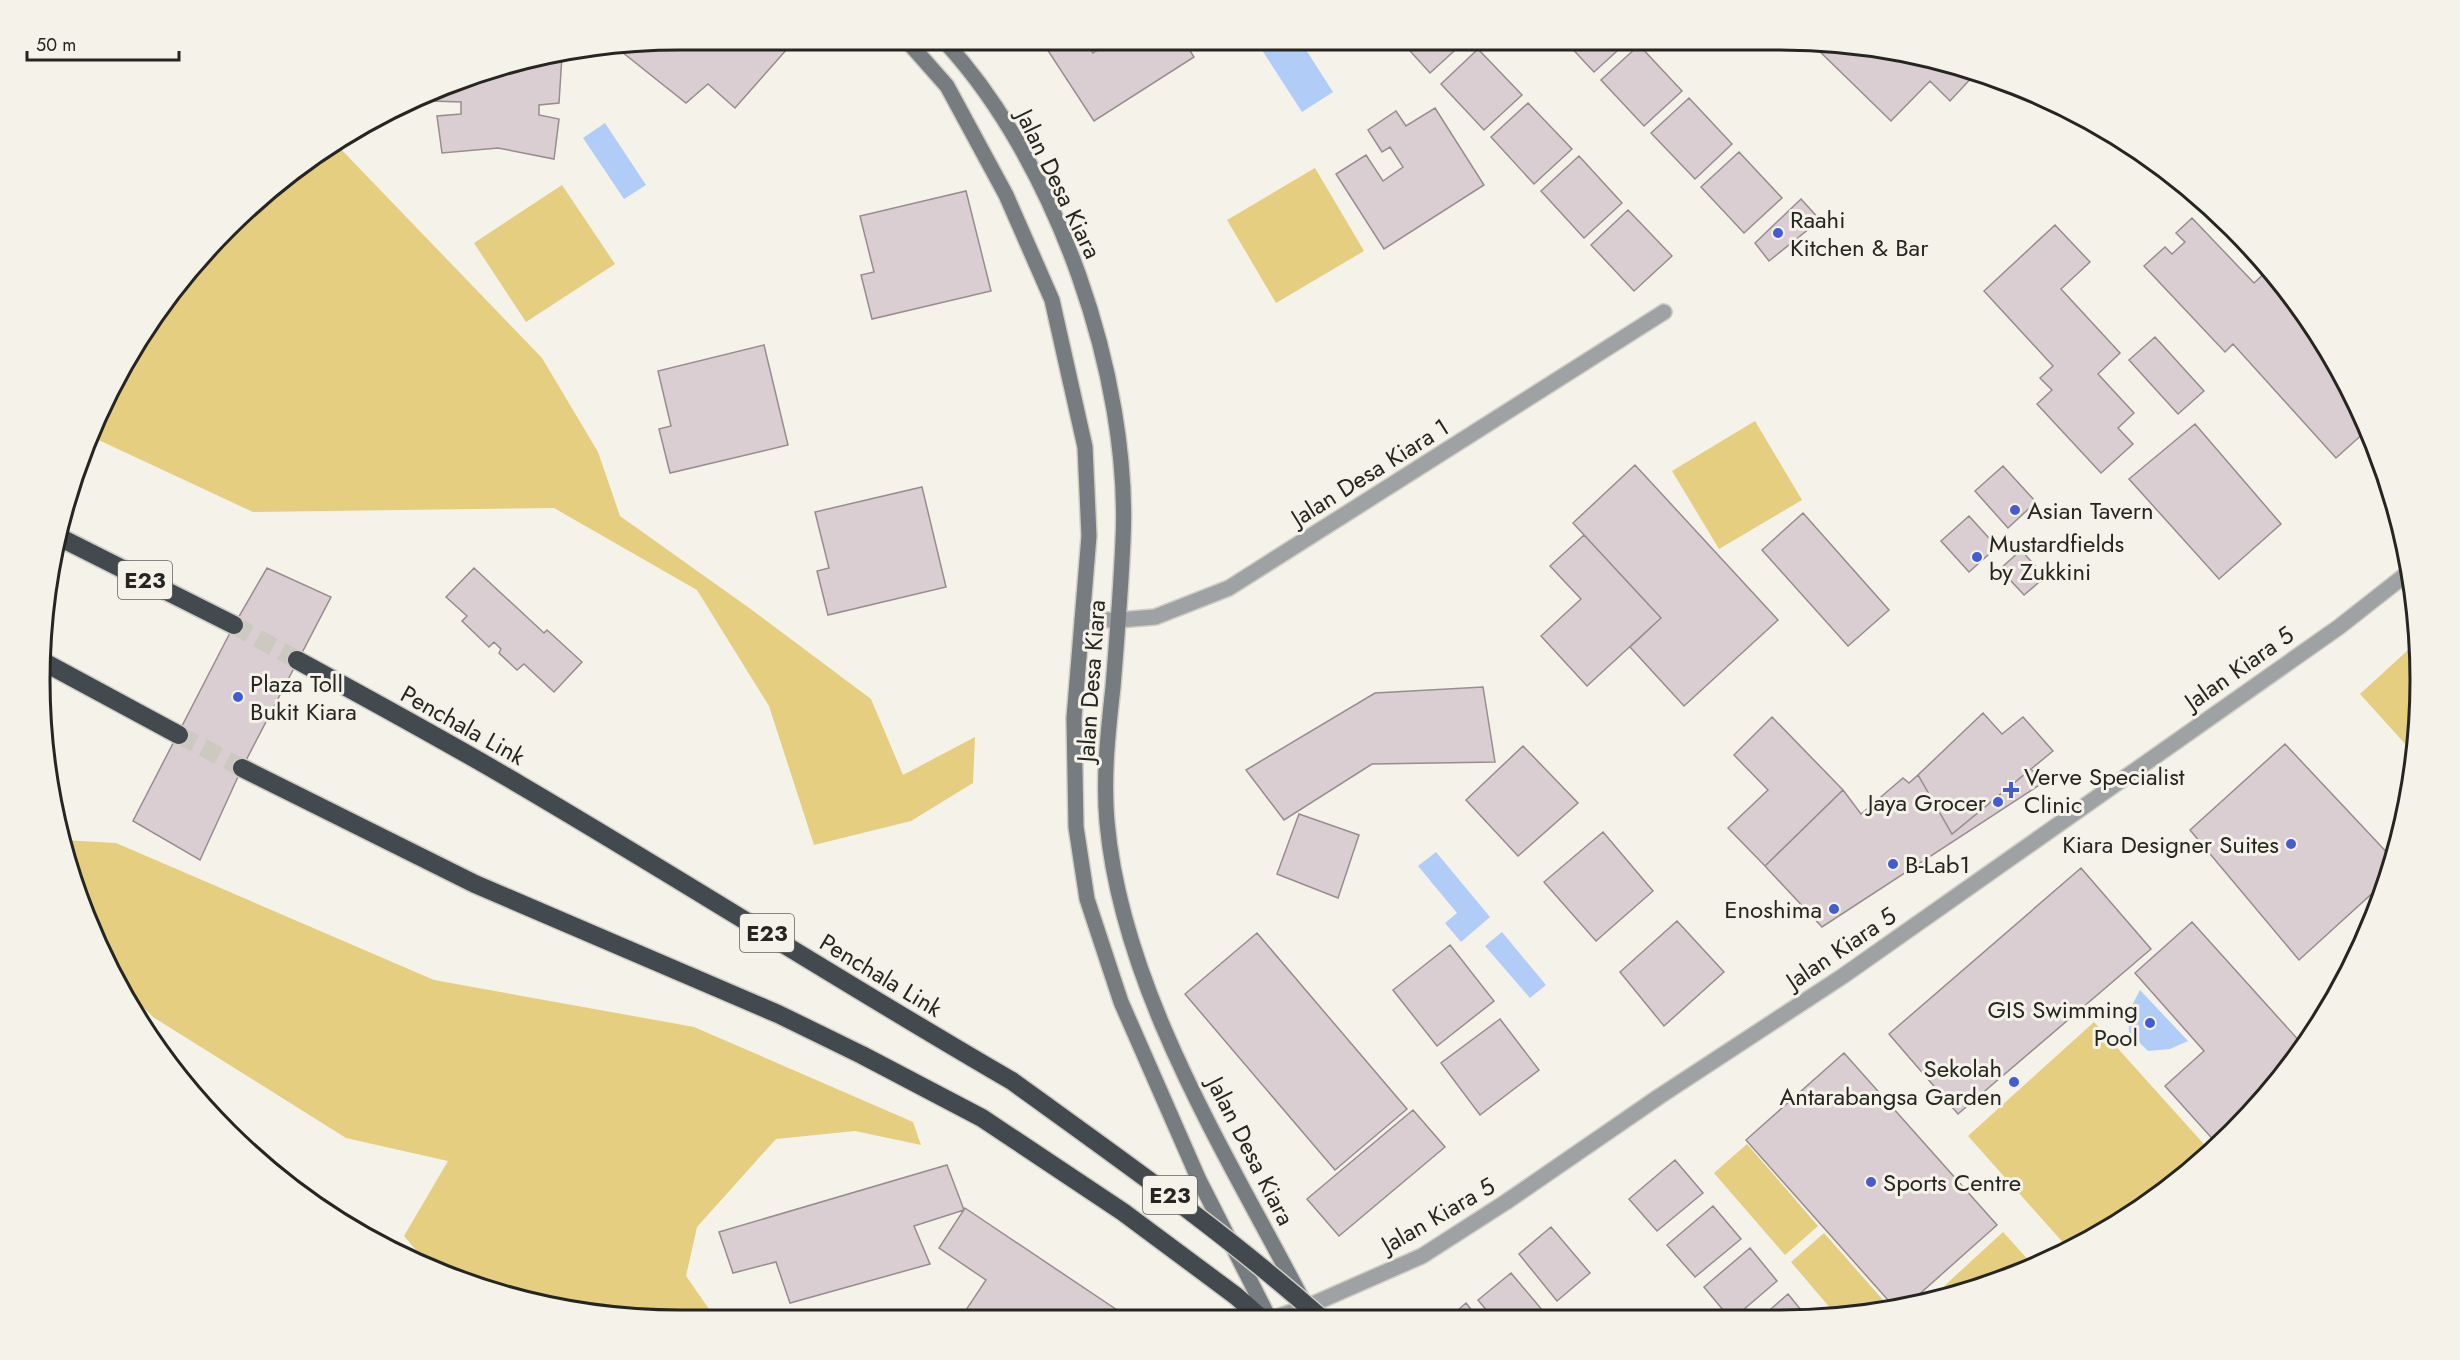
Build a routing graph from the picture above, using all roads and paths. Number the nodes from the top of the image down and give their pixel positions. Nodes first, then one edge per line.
1 (914, 50) edge
2 (952, 50) edge
3 (1664, 312) dead end
4 (66, 540) edge
5 (2402, 578) edge
6 (1082, 620) junction
7 (1119, 620) junction
8 (234, 625) tunnel mouth
9 (297, 660) tunnel mouth
10 (50, 666) edge
11 (179, 735) tunnel mouth
12 (242, 768) tunnel mouth
13 (1162, 1240) junction
14 (1237, 1310) edge
15 (1252, 1310) edge
16 (1265, 1310) edge
17 (1310, 1310) edge
18 (1312, 1310) edge
19 (1321, 1310) edge

1 - 6 main road, Jalan Desa Kiara
2 - 7 main road, Jalan Desa Kiara
3 - 7 street, Jalan Desa Kiara 1
4 - 8 highway, E23
5 - 19 street, Jalan Kiara 5
6 - 7 street, Jalan Desa Kiara 1
6 - 16 main road, Jalan Desa Kiara
7 - 18 main road, Jalan Desa Kiara
9 - 17 highway, Penchala Link / E23, bridge
10 - 11 highway
12 - 13 highway, E23
13 - 14 highway
13 - 15 highway

